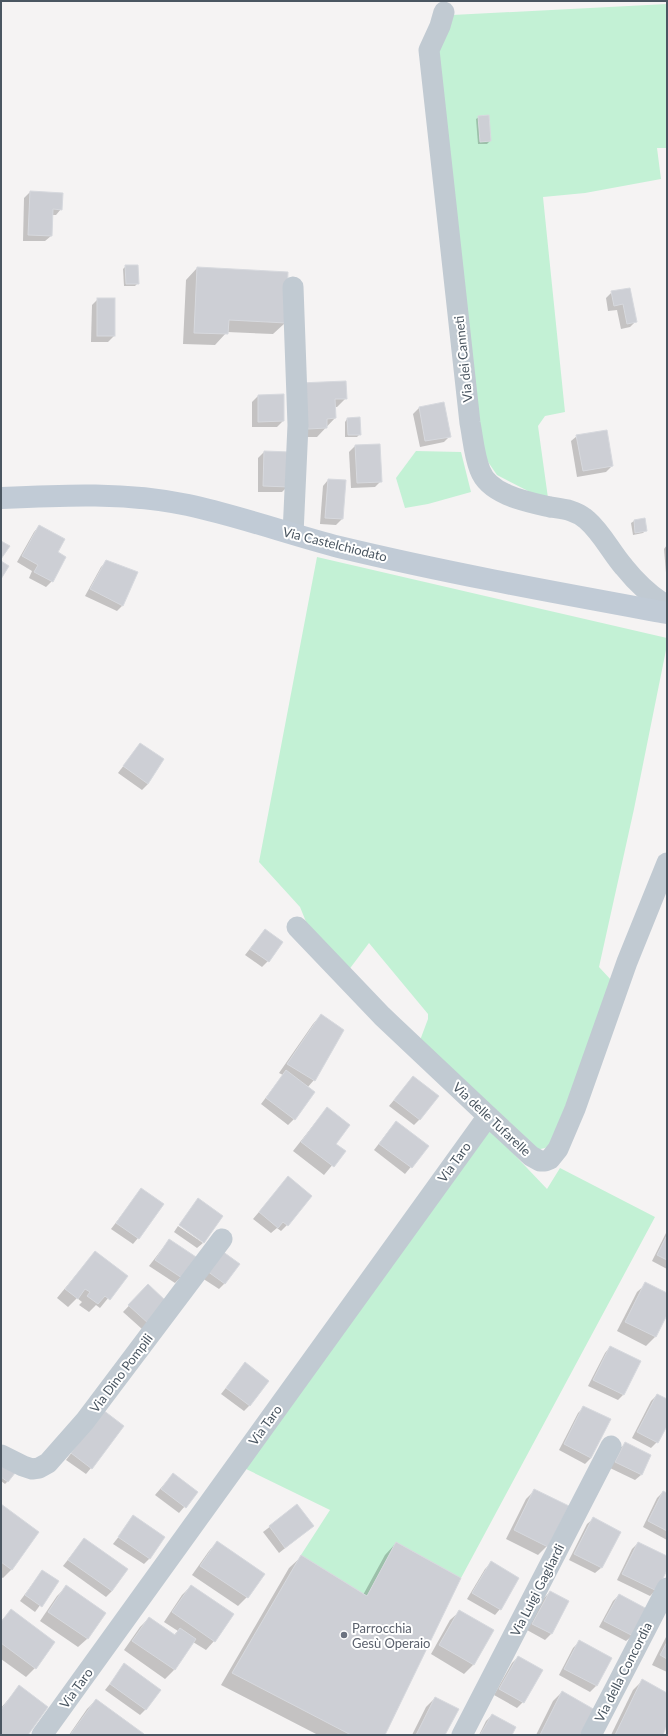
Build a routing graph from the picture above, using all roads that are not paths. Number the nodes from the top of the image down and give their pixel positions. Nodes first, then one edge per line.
1 (444, 12) dead end
2 (293, 287) dead end
3 (1, 498) edge
4 (293, 534) junction
5 (667, 606) edge
6 (667, 613) edge
7 (667, 863) edge
8 (297, 927) dead end
9 (488, 1116) junction
10 (222, 1240) dead end
11 (611, 1446) dead end
12 (1, 1455) edge
13 (667, 1588) edge
14 (42, 1735) edge
15 (462, 1735) edge
16 (591, 1735) edge

1 - 5 street, Via dei Canneti
2 - 4 street
3 - 4 street, Via Castelchiodato
4 - 6 street, Via Castelchiodato
7 - 9 street, Via delle Tufarelle
8 - 9 street, Via delle Tufarelle
9 - 14 street, Via Taro
10 - 12 street, Via Dino Pompili
11 - 15 street, Via Luigi Gagliardi
13 - 16 street, Via della Concordia

